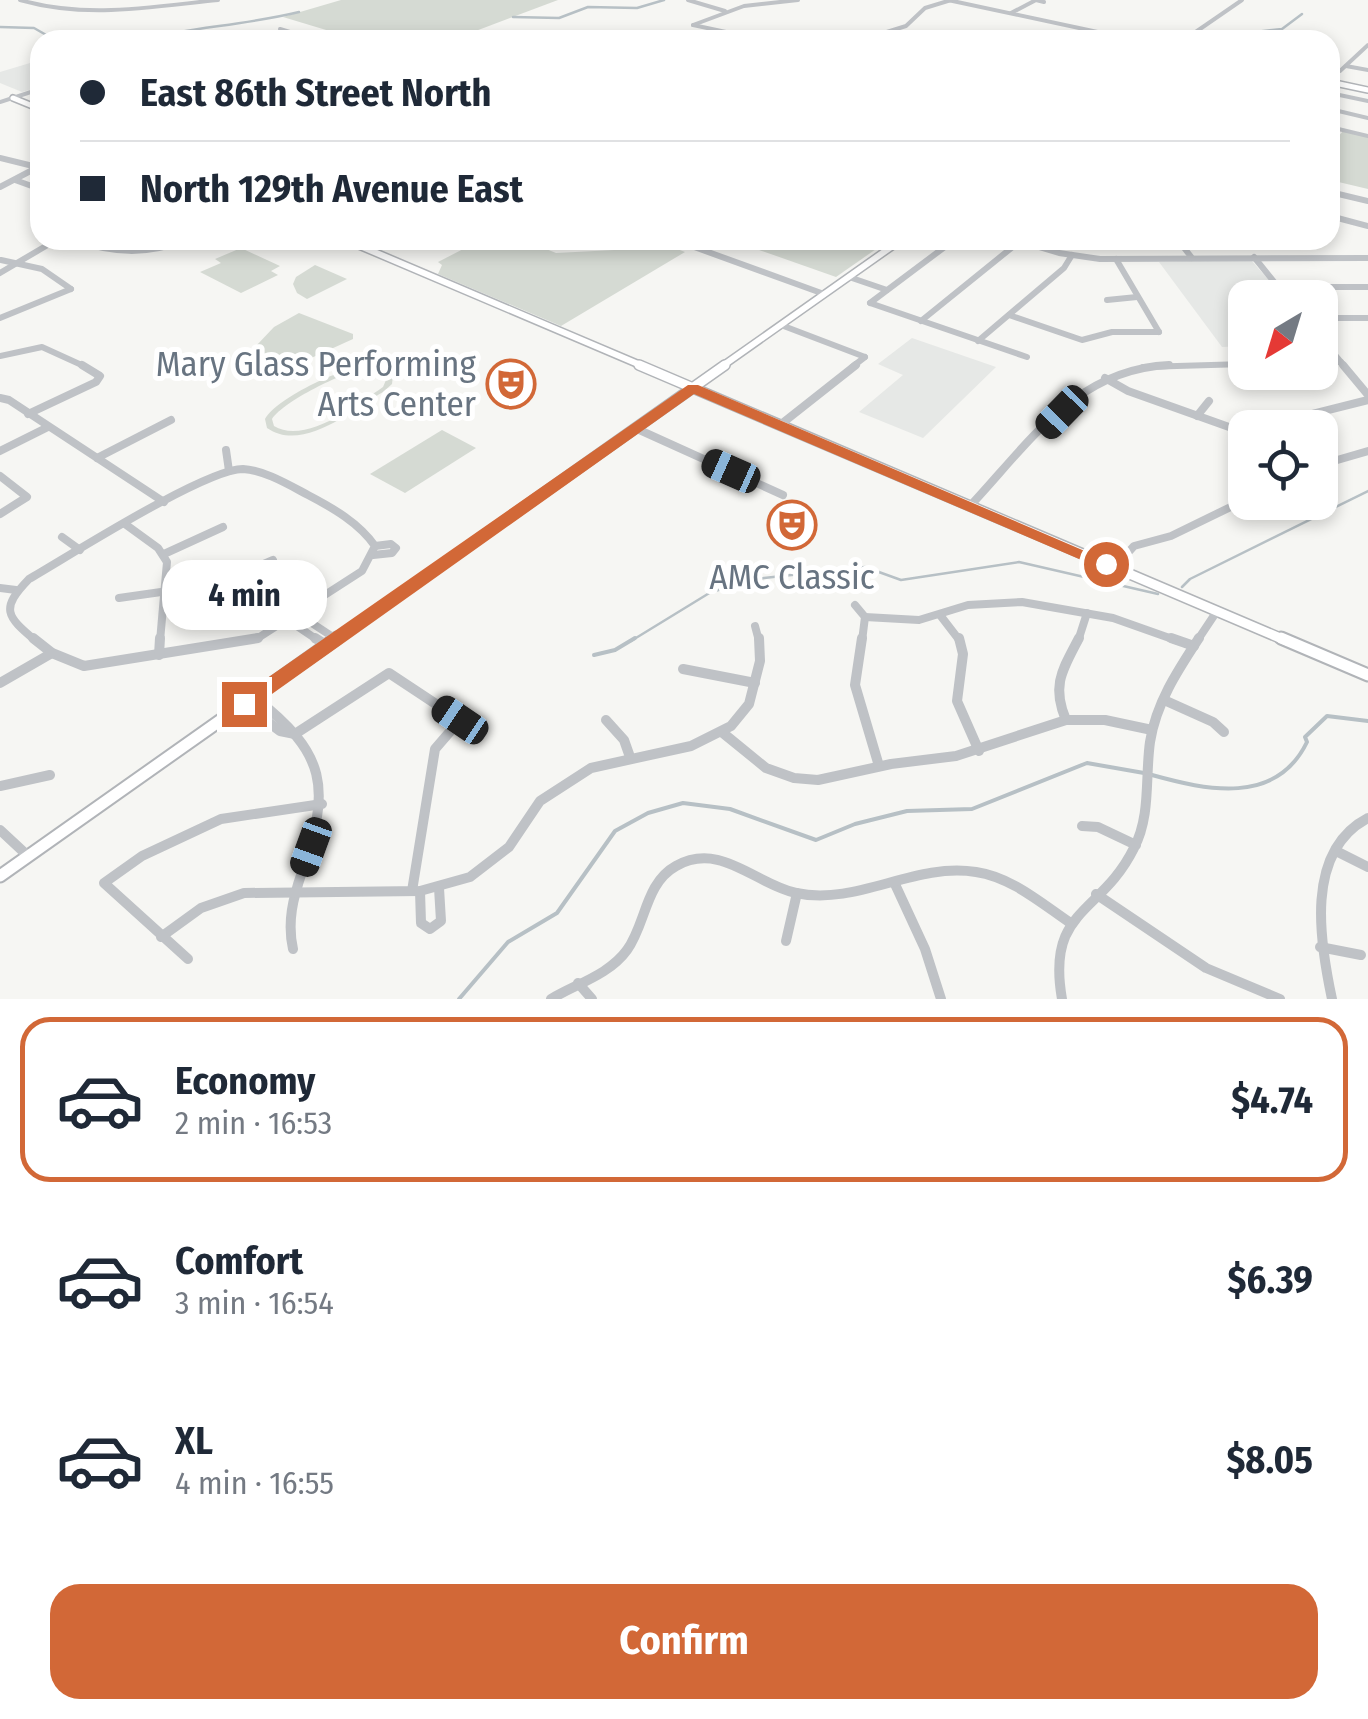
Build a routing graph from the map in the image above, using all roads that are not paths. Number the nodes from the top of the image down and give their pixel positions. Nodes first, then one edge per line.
1 (20, 0) edge
2 (218, 0) edge
3 (688, 0) edge
4 (798, 0) edge
5 (950, 0) edge
6 (1036, 0) edge
7 (1241, 0) edge
8 (196, 1) edge
9 (1046, 1) edge
10 (1025, 6) junction
11 (1034, 8) junction
12 (726, 11) junction
13 (1011, 14) junction
14 (1020, 16) junction
15 (280, 29) dead end
16 (283, 30) edge
17 (717, 30) edge
18 (893, 30) edge
19 (1086, 30) edge
20 (1198, 30) edge
21 (1366, 49) edge
22 (1346, 66) junction
23 (1340, 70) edge
24 (1368, 70) edge
25 (1340, 81) edge
26 (1368, 90) edge
27 (0, 92) edge
28 (30, 92) edge
29 (1340, 95) edge
30 (14, 98) junction
31 (1368, 101) edge
32 (0, 102) edge
33 (30, 105) edge
34 (1340, 111) edge
35 (1368, 118) edge
36 (1340, 129) edge
37 (1368, 136) edge
38 (0, 158) edge
39 (30, 165) edge
40 (30, 172) edge
41 (15, 180) junction
42 (0, 186) edge
43 (30, 189) edge
44 (1340, 194) edge
45 (1368, 201) edge
46 (1340, 219) edge
47 (1368, 226) edge
48 (1347, 246) dead end
49 (39, 250) edge
50 (99, 250) edge
51 (144, 250) edge
52 (372, 250) edge
53 (703, 250) edge
54 (888, 250) edge
55 (941, 250) edge
56 (1007, 250) edge
57 (1050, 250) edge
58 (1186, 250) edge
59 (135, 252) junction
60 (1072, 256) junction
61 (1254, 257) junction
62 (1352, 257) junction
63 (1192, 258) junction
64 (1368, 258) edge
65 (0, 259) edge
66 (1116, 260) junction
67 (18, 263) junction
68 (130, 263) dead end
69 (0, 274) edge
70 (849, 277) junction
71 (1273, 280) edge
72 (1338, 286) edge
73 (1368, 286) edge
74 (887, 290) junction
75 (824, 294) junction
76 (1137, 297) junction
77 (1107, 300) dead end
78 (0, 306) edge
79 (12, 313) junction
80 (1009, 315) junction
81 (0, 318) edge
82 (1338, 318) edge
83 (1368, 318) edge
84 (921, 321) junction
85 (781, 325) junction
86 (978, 341) junction
87 (0, 356) edge
88 (1027, 357) dead end
89 (1338, 358) edge
90 (1338, 362) edge
91 (1341, 362) junction
92 (1228, 364) edge
93 (1105, 378) junction
94 (693, 388) junction
95 (0, 398) edge
96 (1368, 398) edge
97 (1208, 401) dead end
98 (1303, 402) dead end
99 (1314, 410) edge
100 (1319, 410) edge
101 (28, 414) junction
102 (1196, 416) junction
103 (171, 420) dead end
104 (780, 425) junction
105 (48, 427) junction
106 (1228, 427) edge
107 (635, 428) junction
108 (226, 450) dead end
109 (0, 451) edge
110 (1368, 451) edge
111 (97, 458) junction
112 (1338, 460) edge
113 (229, 471) junction
114 (0, 476) edge
115 (783, 495) dead end
116 (164, 502) junction
117 (970, 506) junction
118 (1228, 508) edge
119 (0, 514) edge
120 (125, 524) junction
121 (223, 527) dead end
122 (62, 537) dead end
123 (80, 550) junction
124 (164, 554) junction
125 (273, 560) dead end
126 (1115, 567) junction
127 (0, 588) edge
128 (16, 590) junction
129 (166, 596) junction
130 (119, 598) dead end
131 (855, 605) dead end
132 (1218, 611) junction
133 (1087, 613) junction
134 (298, 614) junction
135 (940, 615) junction
136 (865, 617) junction
137 (288, 620) junction
138 (755, 626) dead end
139 (331, 642) junction
140 (1194, 646) junction
141 (52, 652) junction
142 (159, 655) junction
143 (682, 669) dead end
144 (1368, 675) edge
145 (0, 683) edge
146 (755, 683) junction
147 (1164, 700) junction
148 (249, 701) junction
149 (606, 720) dead end
150 (1066, 720) junction
151 (1152, 730) junction
152 (1224, 732) dead end
153 (723, 733) junction
154 (295, 734) junction
155 (979, 751) junction
156 (630, 758) junction
157 (879, 766) junction
158 (50, 774) dead end
159 (0, 786) edge
160 (322, 804) junction
161 (220, 806) dead end
162 (1368, 818) edge
163 (221, 819) junction
164 (1082, 826) dead end
165 (0, 830) edge
166 (1136, 845) junction
167 (1336, 851) junction
168 (28, 856) junction
169 (1368, 867) edge
170 (0, 876) edge
171 (894, 882) junction
172 (439, 888) junction
173 (416, 891) junction
174 (294, 893) junction
175 (797, 893) junction
176 (1096, 894) junction
177 (1070, 922) junction
178 (162, 938) junction
179 (786, 941) dead end
180 (1320, 947) junction
181 (293, 949) dead end
182 (1361, 955) dead end
183 (188, 959) dead end
184 (578, 983) junction
185 (551, 999) edge
186 (592, 999) edge
187 (942, 999) edge
188 (1062, 999) edge
189 (1280, 999) edge
190 (1332, 999) edge

1 - 8 street
2 - 8 street
3 - 12 street
4 - 12 street
5 - 13 street
5 - 18 street
6 - 9 street
6 - 10 street
7 - 20 street
9 - 11 street
10 - 11 street
10 - 13 street
11 - 14 street
12 - 17 street
13 - 14 street
14 - 19 street
15 - 16 street
21 - 22 street
22 - 23 street
22 - 24 street
25 - 26 main road
27 - 30 street
28 - 30 street
29 - 31 street
30 - 32 street
30 - 33 main road
34 - 35 street
36 - 37 street
38 - 39 street
40 - 41 street
41 - 42 street
41 - 43 street
44 - 45 street
46 - 47 street
48 - 62 street
49 - 67 street
50 - 59 street
51 - 59 street
52 - 94 main road
53 - 75 street
54 - 70 main road
55 - 74 street
56 - 84 street
57 - 60 street
58 - 63 street
59 - 68 street
60 - 66 street
60 - 80 street
61 - 62 street
61 - 63 street
61 - 71 street
62 - 64 street
63 - 66 street
65 - 67 street
66 - 76 street
67 - 69 street
67 - 79 street
70 - 74 street
70 - 75 main road
72 - 73 street
74 - 84 street
75 - 85 main road
76 - 77 street
76 - 80 street
78 - 79 street
79 - 81 street
80 - 86 street
82 - 83 street
84 - 86 street
85 - 94 main road
85 - 104 street
86 - 88 street
87 - 101 street
89 - 91 street
90 - 91 street
91 - 96 street
92 - 93 street
93 - 102 street
93 - 117 street
94 - 104 main road
94 - 107 main road
95 - 101 street
96 - 100 street
97 - 102 street
98 - 99 street
101 - 105 street
102 - 106 street
103 - 111 street
104 - 117 main road
105 - 109 street
105 - 111 street
107 - 115 street
107 - 139 main road
108 - 113 street
110 - 112 street
111 - 116 street
113 - 116 street
113 - 134 street
114 - 119 street
116 - 120 street
117 - 126 main road
118 - 126 street
120 - 123 street
120 - 124 street
121 - 124 street
122 - 123 street
123 - 128 street
124 - 129 street
125 - 129 street
126 - 132 main road
127 - 128 street
128 - 141 street
129 - 130 street
129 - 142 street
131 - 136 street
132 - 140 street
132 - 144 main road
133 - 135 street
133 - 140 street
133 - 150 street
134 - 137 street
134 - 139 street
135 - 136 street
135 - 155 street
136 - 157 street
137 - 139 street
137 - 142 street
138 - 146 street
139 - 148 main road
140 - 147 street
141 - 142 street
141 - 145 street
143 - 146 street
146 - 153 street
147 - 151 street
147 - 152 street
148 - 154 street
148 - 168 main road
149 - 156 street
150 - 151 street
150 - 155 street
151 - 166 street
153 - 156 street
153 - 157 street
154 - 160 street
154 - 173 street
155 - 157 street
156 - 172 street
158 - 159 street
160 - 163 street
160 - 174 street
161 - 163 street
162 - 167 street
163 - 178 street
164 - 166 street
165 - 168 street
166 - 176 street
167 - 169 street
167 - 180 street
168 - 170 main road
171 - 175 street
171 - 177 street
171 - 187 street
172 - 173 street
172 - 173 street
173 - 174 street
174 - 178 street
174 - 181 street
175 - 179 street
175 - 184 street
176 - 177 street
176 - 189 street
177 - 188 street
178 - 183 street
180 - 182 street
180 - 190 street
184 - 185 street
184 - 186 street

